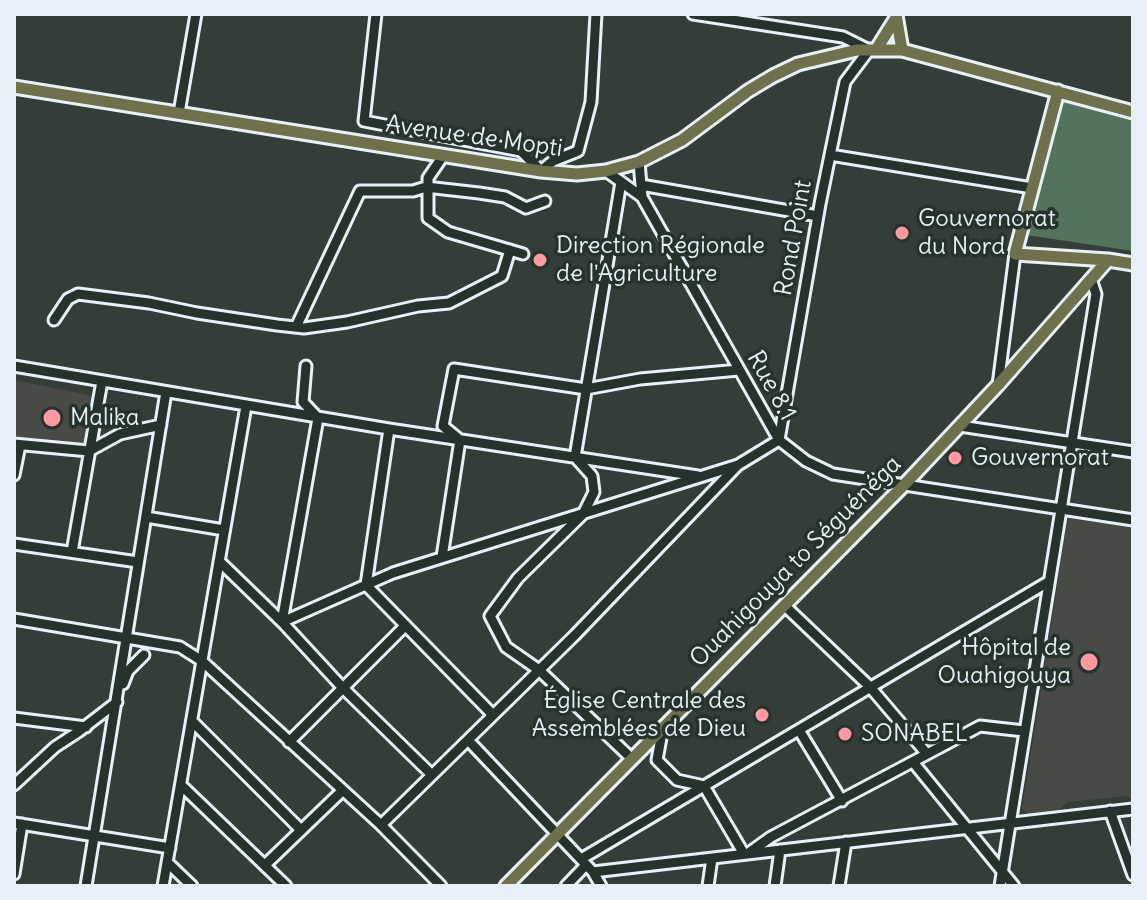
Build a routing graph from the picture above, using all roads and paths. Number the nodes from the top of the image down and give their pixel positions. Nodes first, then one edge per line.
1 (196, 14) edge
2 (376, 14) edge
3 (596, 14) edge
4 (693, 14) edge
5 (896, 16) edge
6 (872, 50) junction
7 (902, 50) junction
8 (14, 87) edge
9 (1058, 91) junction
10 (1133, 112) edge
11 (179, 113) junction
12 (830, 155) junction
13 (443, 156) junction
14 (639, 162) junction
15 (541, 171) junction
16 (606, 171) junction
17 (621, 182) junction
18 (641, 185) junction
19 (426, 187) junction
20 (1032, 188) junction
21 (642, 197) junction
22 (545, 201) dead end
23 (818, 216) junction
24 (510, 250) junction
25 (523, 254) dead end
26 (1015, 254) junction
27 (1108, 260) junction
28 (1133, 264) edge
29 (1091, 279) junction
30 (54, 320) dead end
31 (296, 327) junction
32 (14, 366) edge
33 (306, 366) dead end
34 (739, 370) junction
35 (102, 381) junction
36 (998, 385) junction
37 (586, 389) junction
38 (166, 392) junction
39 (246, 406) junction
40 (318, 418) junction
41 (161, 425) junction
42 (960, 426) junction
43 (389, 429) junction
44 (460, 440) junction
45 (779, 440) junction
46 (1072, 442) junction
47 (17, 444) edge
48 (89, 451) junction
49 (1133, 452) edge
50 (575, 457) junction
51 (738, 465) junction
52 (14, 475) edge
53 (701, 477) junction
54 (905, 484) junction
55 (1061, 509) junction
56 (583, 514) junction
57 (146, 517) junction
58 (1133, 520) edge
59 (224, 530) junction
60 (14, 544) edge
61 (72, 552) junction
62 (442, 557) junction
63 (219, 561) junction
64 (138, 562) junction
65 (1048, 582) junction
66 (366, 585) junction
67 (784, 605) junction
68 (14, 619) edge
69 (282, 622) junction
70 (405, 626) junction
71 (126, 639) junction
72 (144, 655) dead end
73 (202, 661) junction
74 (539, 670) junction
75 (342, 687) junction
76 (870, 687) junction
77 (116, 705) junction
78 (493, 715) junction
79 (14, 718) edge
80 (192, 721) junction
81 (664, 726) junction
82 (86, 727) junction
83 (799, 730) junction
84 (1024, 731) junction
85 (468, 740) junction
86 (289, 742) junction
87 (927, 754) junction
88 (631, 758) junction
89 (913, 762) junction
90 (432, 775) junction
91 (14, 785) edge
92 (181, 785) junction
93 (704, 786) junction
94 (342, 791) junction
95 (842, 801) junction
96 (1133, 809) edge
97 (1110, 811) junction
98 (18, 823) edge
99 (1011, 823) junction
100 (381, 825) junction
101 (968, 828) junction
102 (301, 830) junction
103 (557, 834) junction
104 (95, 836) junction
105 (846, 842) junction
106 (170, 848) junction
107 (780, 850) junction
108 (747, 853) junction
109 (712, 858) junction
110 (167, 862) junction
111 (265, 865) junction
112 (587, 865) junction
113 (1002, 872) junction
114 (14, 874) edge
115 (1133, 875) edge
116 (86, 886) edge
117 (163, 886) edge
118 (192, 886) edge
119 (286, 886) edge
120 (441, 886) edge
121 (506, 886) edge
122 (566, 886) edge
123 (601, 886) edge
124 (708, 886) edge
125 (775, 886) edge
126 (839, 886) edge
127 (1000, 886) edge
128 (1014, 886) edge

1 - 11 street
2 - 15 street
3 - 15 street
4 - 6 street
5 - 6 main road
5 - 7 main road
6 - 7 main road, Avenue de Mopti
6 - 12 street, Rond Point
6 - 14 main road, Avenue de Mopti
7 - 9 main road, Avenue de Mopti
8 - 11 main road, Avenue de Mopti
9 - 10 main road, Avenue de Mopti
9 - 20 main road
11 - 13 main road, Avenue de Mopti
12 - 20 street
12 - 23 street, Rond Point
13 - 15 main road, Avenue de Mopti
13 - 19 street
14 - 16 main road, Avenue de Mopti
14 - 18 street, Rue 8.1
15 - 16 main road, Avenue de Mopti
16 - 17 street, Rue 8.1
17 - 21 street, Rue 8.1
17 - 37 street
18 - 21 street, Rue 8.1
18 - 23 street
19 - 22 street
19 - 24 street
19 - 31 street
20 - 26 main road
21 - 34 street, Rue 8.1
23 - 45 street, Rond Point
24 - 25 street
24 - 31 street
26 - 27 main road
26 - 36 street
27 - 28 main road
27 - 29 main road, Ouahigouya to Séguénéga
29 - 36 main road, Ouahigouya to Séguénéga
29 - 46 street
30 - 31 street
32 - 35 street
33 - 40 street
34 - 37 street
34 - 45 street, Rue 8.1
35 - 38 street
35 - 48 street
36 - 42 main road, Ouahigouya to Séguénéga
37 - 44 street
37 - 50 street
38 - 39 street
38 - 41 street
39 - 40 street
39 - 59 street
40 - 43 street
40 - 69 street
41 - 48 street
41 - 57 street
42 - 46 street
42 - 54 main road, Ouahigouya to Séguénéga
43 - 44 street
43 - 66 street
44 - 50 street
44 - 62 street
45 - 51 street
45 - 54 street, Rue 8.1
46 - 49 street
46 - 55 street
47 - 48 street
47 - 52 street
48 - 61 street
50 - 53 street
50 - 56 street
51 - 53 street
51 - 74 street
53 - 56 street
54 - 55 street, Rue 8.1
54 - 67 main road, Ouahigouya to Séguénéga
55 - 58 street, Rue 8.1
55 - 65 street
56 - 62 street
56 - 74 street
57 - 59 street
57 - 64 street
59 - 63 street
60 - 61 street
61 - 64 street
62 - 66 street
63 - 69 street
63 - 73 street
64 - 71 street
65 - 76 street
65 - 84 street
66 - 69 street
66 - 70 street
67 - 76 street
67 - 81 main road, Ouahigouya to Séguénéga
68 - 71 street
69 - 75 street
70 - 75 street
70 - 78 street
71 - 73 street
71 - 77 street
72 - 77 street
73 - 80 street
73 - 86 street
74 - 78 street
74 - 88 street
75 - 86 street
75 - 90 street
76 - 83 street
76 - 87 street
77 - 82 street
77 - 104 street
78 - 85 street
79 - 82 street
80 - 92 street
80 - 102 street
81 - 88 main road, Ouahigouya to Séguénéga
81 - 93 street
82 - 91 street
83 - 93 street
83 - 95 street
84 - 87 street
84 - 99 street
85 - 90 street
85 - 103 street
86 - 94 street
87 - 89 street
88 - 103 main road, Ouahigouya to Séguénéga
89 - 95 street
89 - 101 street
90 - 100 street
92 - 106 street
92 - 111 street
93 - 108 street
93 - 112 street
94 - 100 street
94 - 102 street
95 - 108 street
96 - 97 street
97 - 99 street
97 - 115 street
98 - 104 street
98 - 114 street
99 - 101 street
99 - 113 street
100 - 120 street
101 - 105 street
101 - 113 street
102 - 111 street
103 - 112 street
103 - 121 main road, Ouahigouya to Séguénéga
104 - 106 street
104 - 116 street
105 - 107 street
105 - 126 street
106 - 110 street
107 - 108 street
107 - 125 street
108 - 109 street
109 - 112 street
109 - 124 street
110 - 117 street
110 - 118 street
111 - 119 street
112 - 122 street
112 - 123 street
113 - 127 street
113 - 128 street

